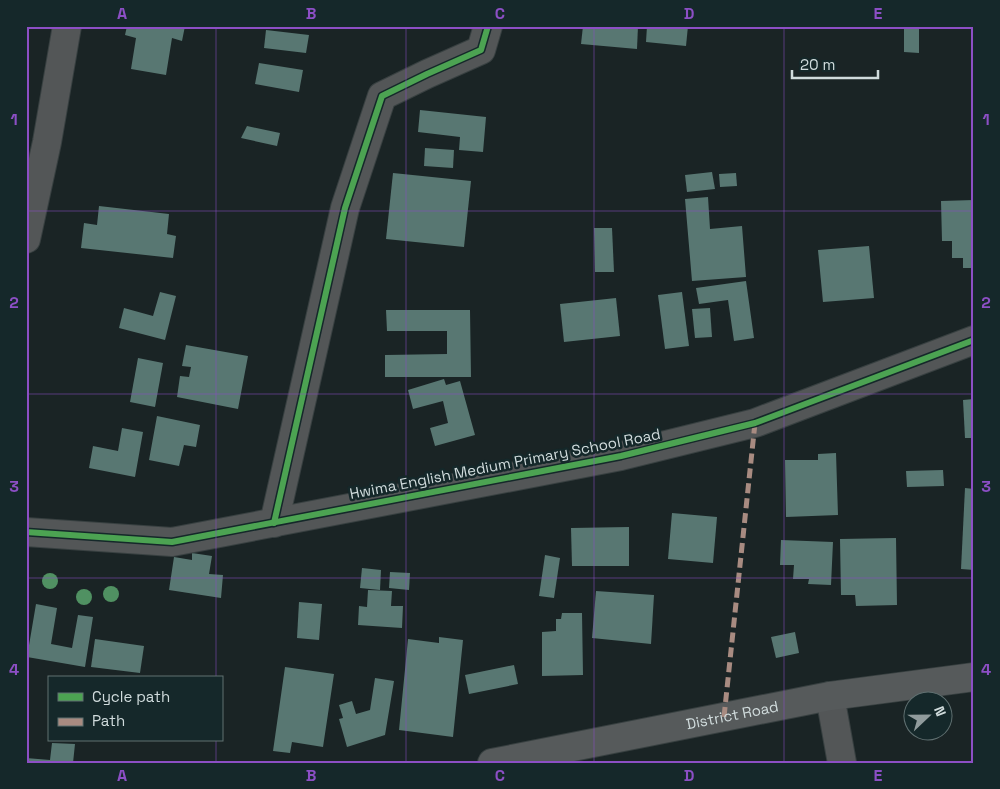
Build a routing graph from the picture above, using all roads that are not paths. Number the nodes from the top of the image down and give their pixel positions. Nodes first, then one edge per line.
1 (67, 26) edge
2 (488, 26) edge
3 (26, 239) edge
4 (974, 340) edge
5 (274, 522) junction
6 (26, 532) edge
7 (974, 676) edge
8 (830, 696) junction
9 (492, 763) edge
10 (842, 763) edge

1 - 3 street
2 - 5 street
4 - 5 street, Hwima English Medium Primary School Road
5 - 6 street, Hwima English Medium Primary School Road
7 - 8 street, District Road
8 - 9 street, District Road
8 - 10 street

